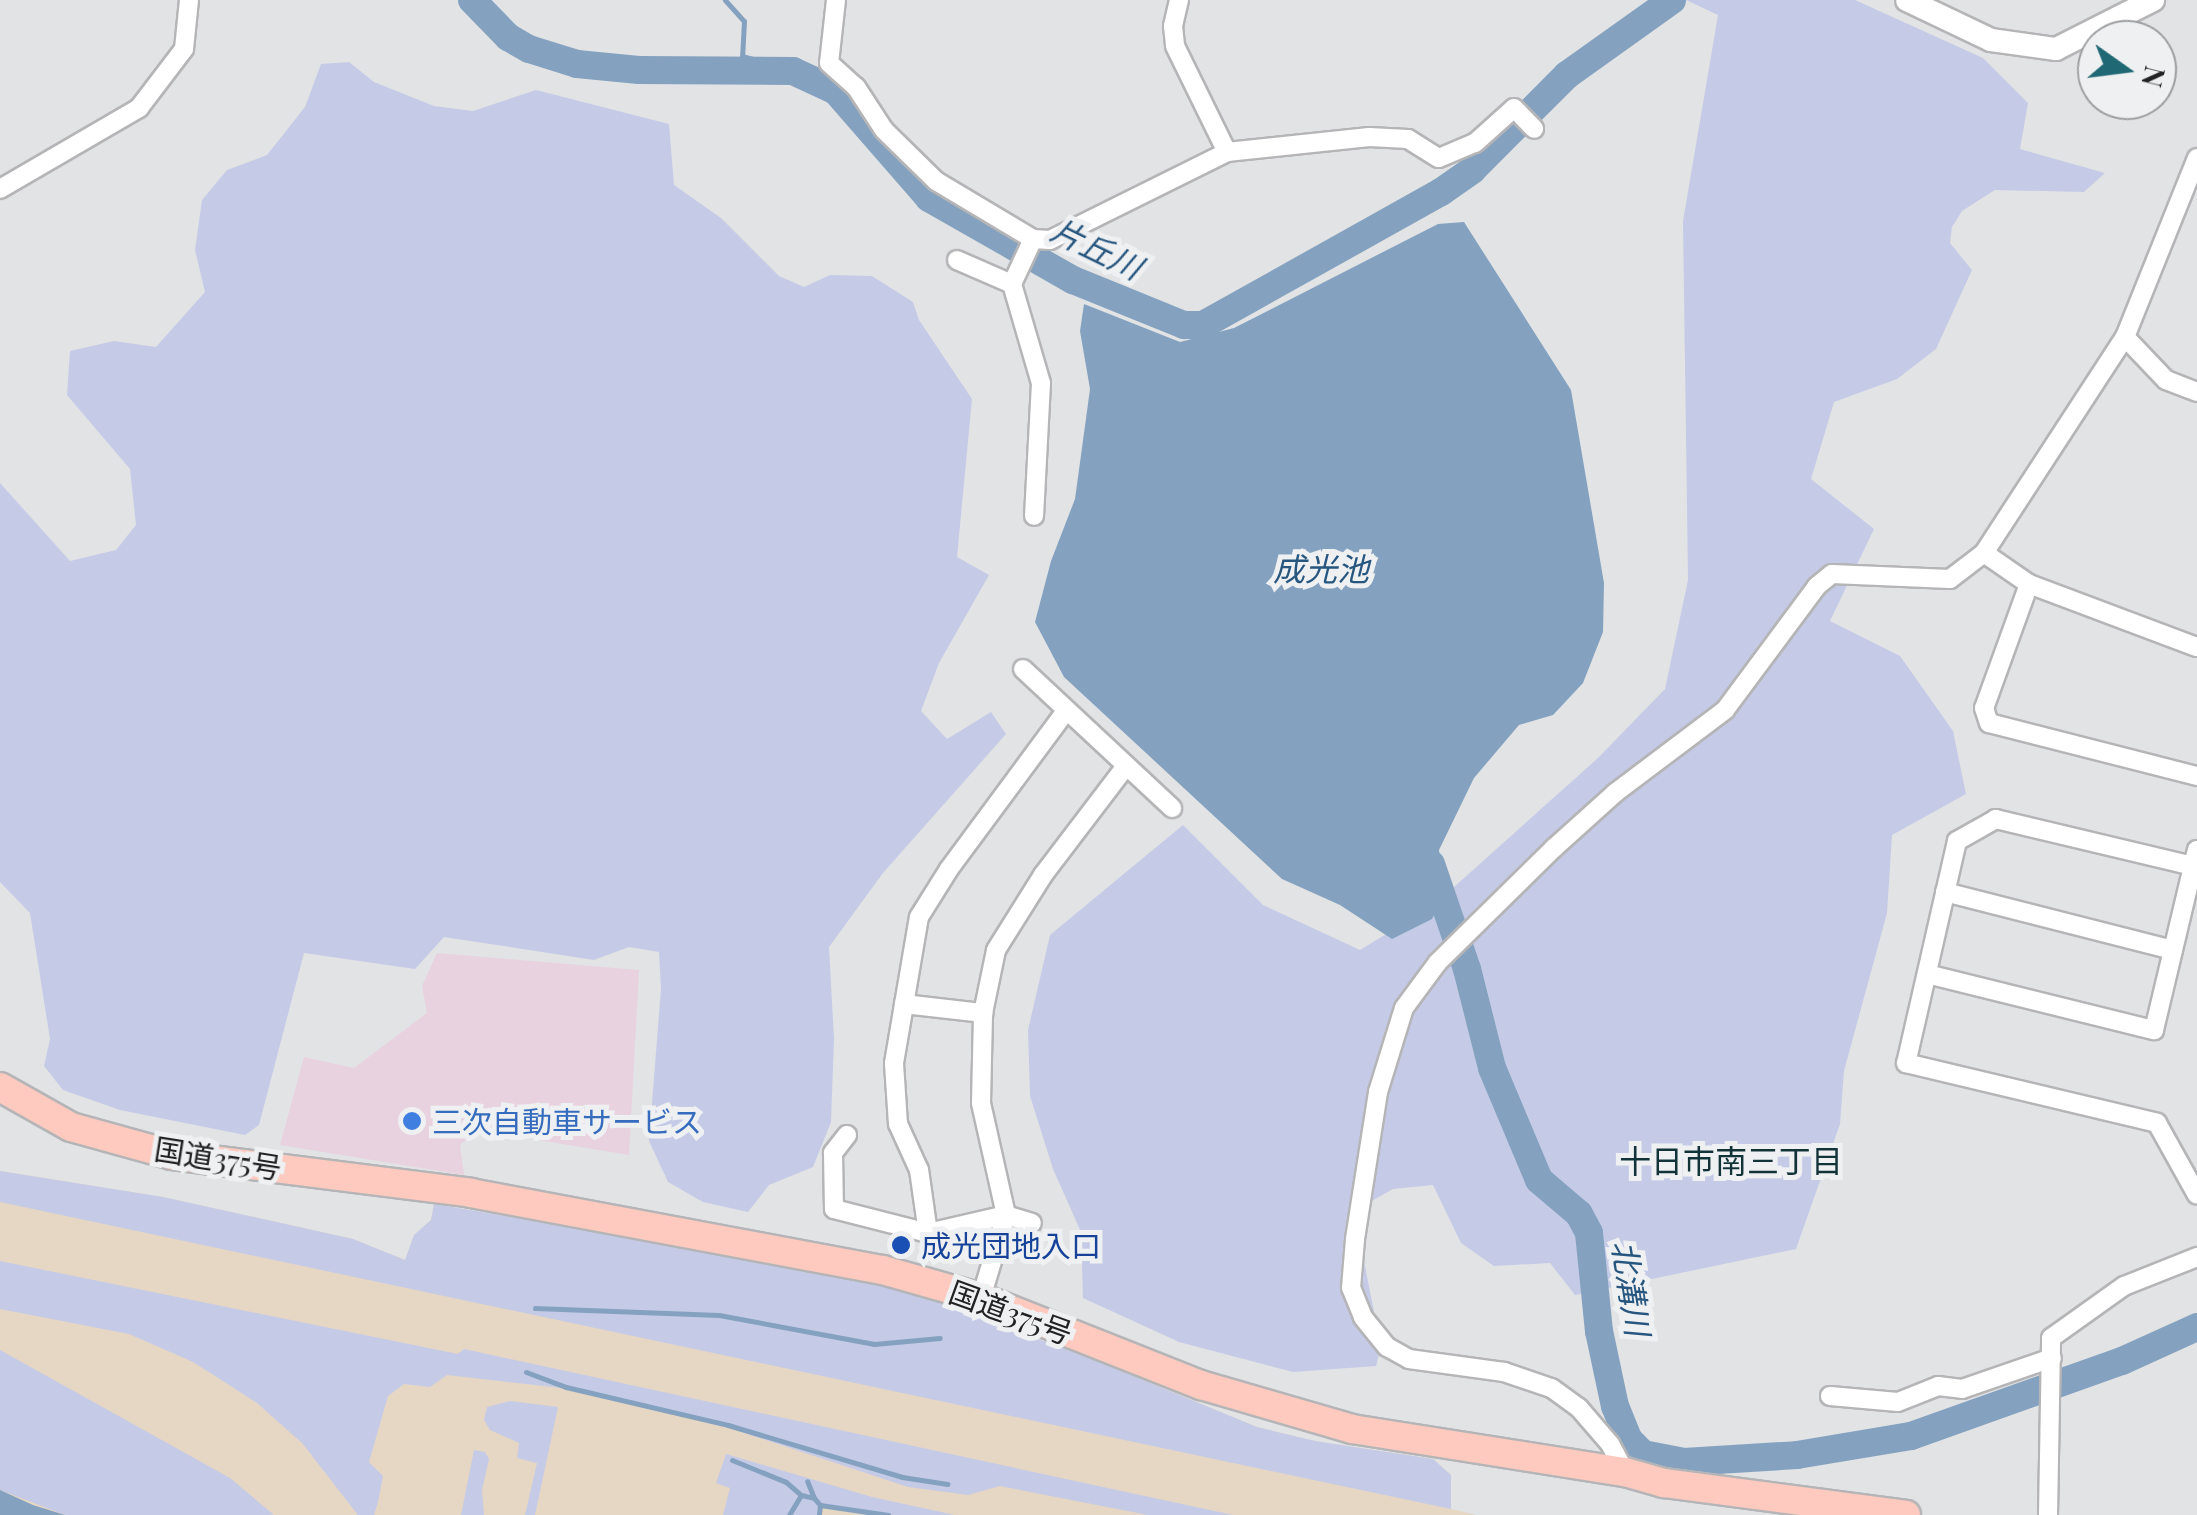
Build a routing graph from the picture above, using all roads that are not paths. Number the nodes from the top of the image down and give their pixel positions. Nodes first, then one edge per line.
1 (190, 0) edge
2 (836, 0) edge
3 (1179, 0) edge
4 (1907, 0) edge
5 (2153, 0) edge
6 (1534, 129) dead end
7 (1227, 152) junction
8 (2197, 158) edge
9 (2193, 186) edge
10 (0, 189) edge
11 (1033, 239) junction
12 (958, 260) dead end
13 (1012, 284) junction
14 (2125, 337) junction
15 (2197, 392) edge
16 (1034, 516) dead end
17 (1984, 554) junction
18 (2030, 584) junction
19 (2197, 647) edge
20 (1023, 669) dead end
21 (1066, 711) junction
22 (1126, 766) junction
23 (2197, 776) edge
24 (1172, 808) dead end
25 (2195, 858) edge
26 (1945, 892) junction
27 (2173, 950) junction
28 (1926, 974) junction
29 (904, 1004) junction
30 (982, 1014) junction
31 (0, 1088) edge
32 (847, 1135) dead end
33 (2197, 1195) edge
34 (1006, 1215) junction
35 (1032, 1223) dead end
36 (928, 1233) junction
37 (2197, 1257) edge
38 (981, 1298) junction
39 (2052, 1358) junction
40 (1830, 1396) dead end
41 (1625, 1472) junction
42 (1906, 1515) edge
43 (2048, 1515) edge

1 - 10 street
2 - 11 street
3 - 7 street
4 - 5 street
6 - 7 street
7 - 11 street
8 - 9 street
9 - 14 street
11 - 13 street
12 - 13 street
13 - 16 street
14 - 15 street
14 - 17 street
17 - 18 street
17 - 41 street
18 - 19 street
18 - 23 street
20 - 21 street
21 - 22 street
21 - 29 street
22 - 24 street
22 - 30 street
25 - 26 street
25 - 27 street
26 - 27 street
26 - 28 street
27 - 28 street
28 - 33 street
29 - 30 street
29 - 36 street
30 - 34 street
31 - 38 highway, 国道375号
32 - 36 street
34 - 35 street
34 - 36 street
34 - 38 street
37 - 39 street
38 - 41 highway, 国道375号
39 - 40 street
39 - 43 street
41 - 42 highway, 国道375号

